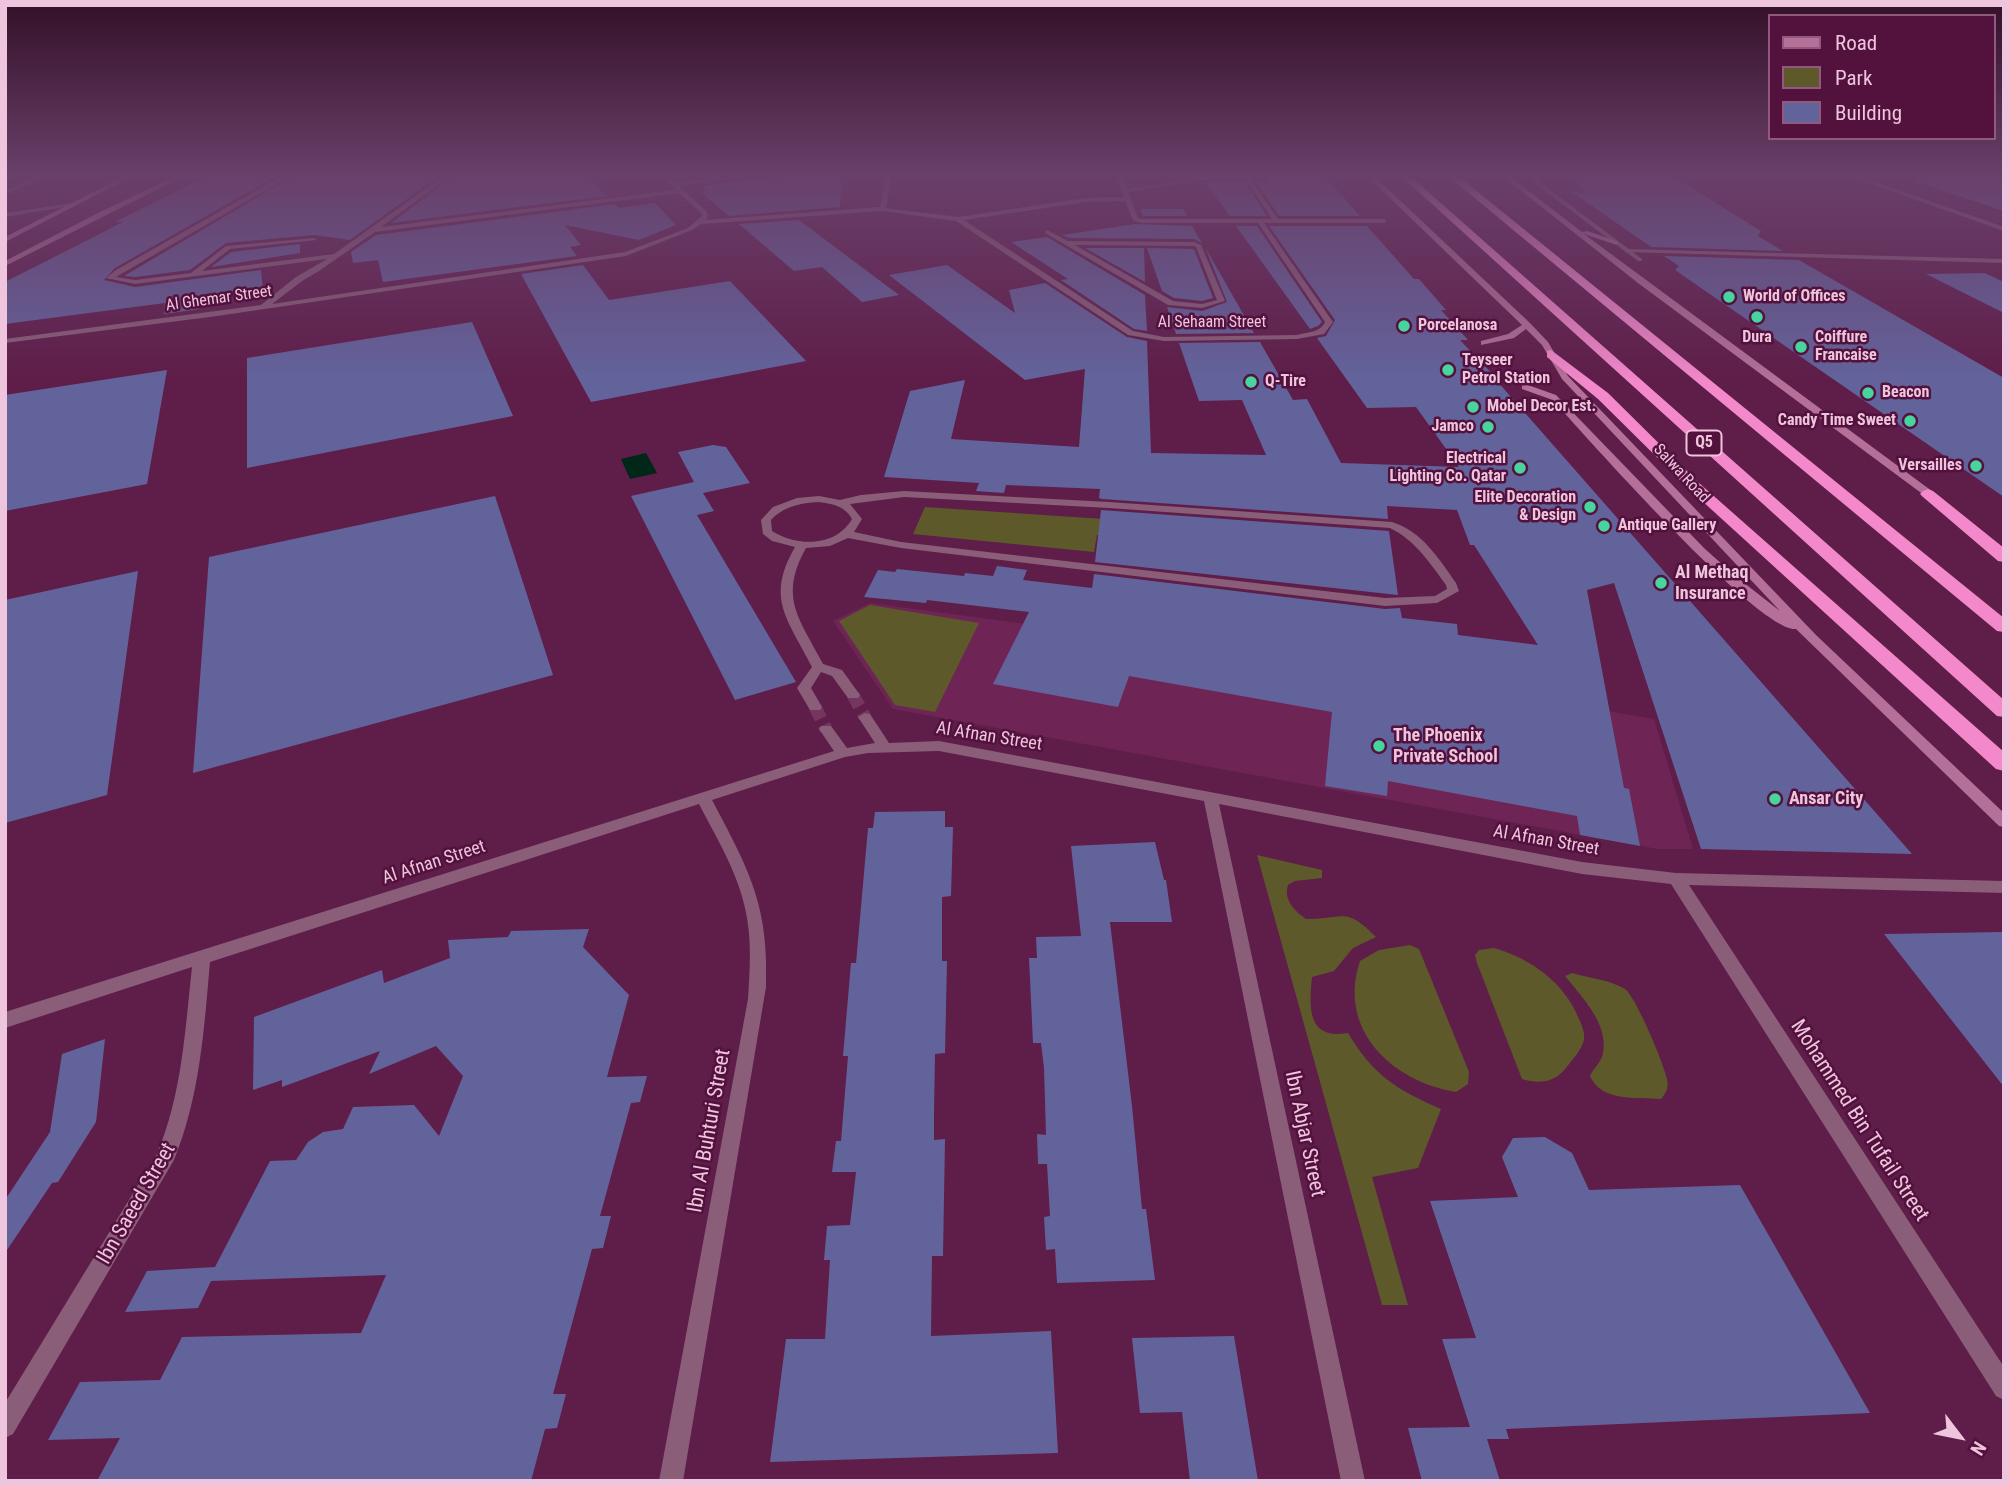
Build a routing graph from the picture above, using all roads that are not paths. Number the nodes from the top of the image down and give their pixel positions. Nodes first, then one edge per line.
1 (43, 244) edge
2 (165, 244) edge
3 (261, 244) edge
4 (353, 244) edge
5 (650, 244) edge
6 (996, 244) edge
7 (1067, 244) edge
8 (1195, 244) edge
9 (1276, 244) edge
10 (1442, 244) edge
11 (1482, 244) edge
12 (1536, 244) edge
13 (1594, 244) edge
14 (1619, 244) edge
15 (1627, 251) junction
16 (337, 256) junction
17 (1640, 260) joint
18 (2004, 261) edge
19 (5, 264) edge
20 (317, 270) junction
21 (194, 274) junction
22 (1641, 281) junction
23 (283, 304) junction
24 (263, 307) junction
25 (150, 323) junction
26 (1527, 325) junction
27 (5, 341) edge
28 (1484, 343) dead end
29 (5, 346) edge
30 (1551, 354) junction
31 (1525, 387) dead end
32 (1928, 494) junction
33 (840, 503) junction
34 (846, 534) junction
35 (802, 545) junction
36 (2004, 549) edge
37 (2004, 557) edge
38 (2004, 626) edge
39 (1812, 638) junction
40 (818, 667) junction
41 (853, 695) tunnel mouth
42 (815, 707) tunnel mouth
43 (2004, 711) edge
44 (865, 717) tunnel mouth
45 (826, 729) tunnel mouth
46 (886, 747) junction
47 (843, 753) junction
48 (2004, 764) edge
49 (1210, 796) junction
50 (704, 797) junction
51 (2004, 822) edge
52 (1676, 879) junction
53 (2002, 883) edge
54 (202, 958) junction
55 (5, 1020) edge
56 (2004, 1388) edge
57 (5, 1426) edge
58 (671, 1481) edge
59 (1353, 1481) edge

1 - 19 main road
2 - 21 street
3 - 21 street
4 - 16 street
5 - 23 street, Al Ghemar Street
6 - 9 street, Al Sehaam Street
7 - 8 street
10 - 26 main road, Salwa Road
11 - 43 highway, Salwa Road / Q5
12 - 38 highway
13 - 22 main road
14 - 15 street
15 - 17 street
15 - 18 street
16 - 20 street
16 - 21 street
17 - 22 main road
20 - 23 street
20 - 24 street
22 - 32 main road
23 - 24 street, Al Ghemar Street
24 - 25 street, Al Ghemar Street
25 - 27 street, Al Ghemar Street
25 - 29 street, Al Ghemar Street
26 - 28 main road
26 - 30 main road, Salwa Road
30 - 39 main road, Salwa Road
30 - 48 highway
31 - 39 main road
32 - 36 main road
32 - 37 highway
33 - 34 street
33 - 34 street
33 - 35 street
34 - 35 street
35 - 40 street
39 - 51 main road, Salwa Road
40 - 41 street
40 - 42 street
44 - 46 street
45 - 47 street
46 - 47 street, Al Afnan Street
46 - 49 street, Al Afnan Street
47 - 50 street, Al Afnan Street
49 - 52 street, Al Afnan Street
49 - 59 street, Ibn Abjar Street
50 - 54 street, Al Afnan Street
50 - 58 street, Ibn Al Buhturi Street
52 - 53 street, Al Afnan Street
52 - 56 street, Mohammed Bin Tufail Street
54 - 55 street, Al Afnan Street
54 - 57 street, Ibn Saeed Street

